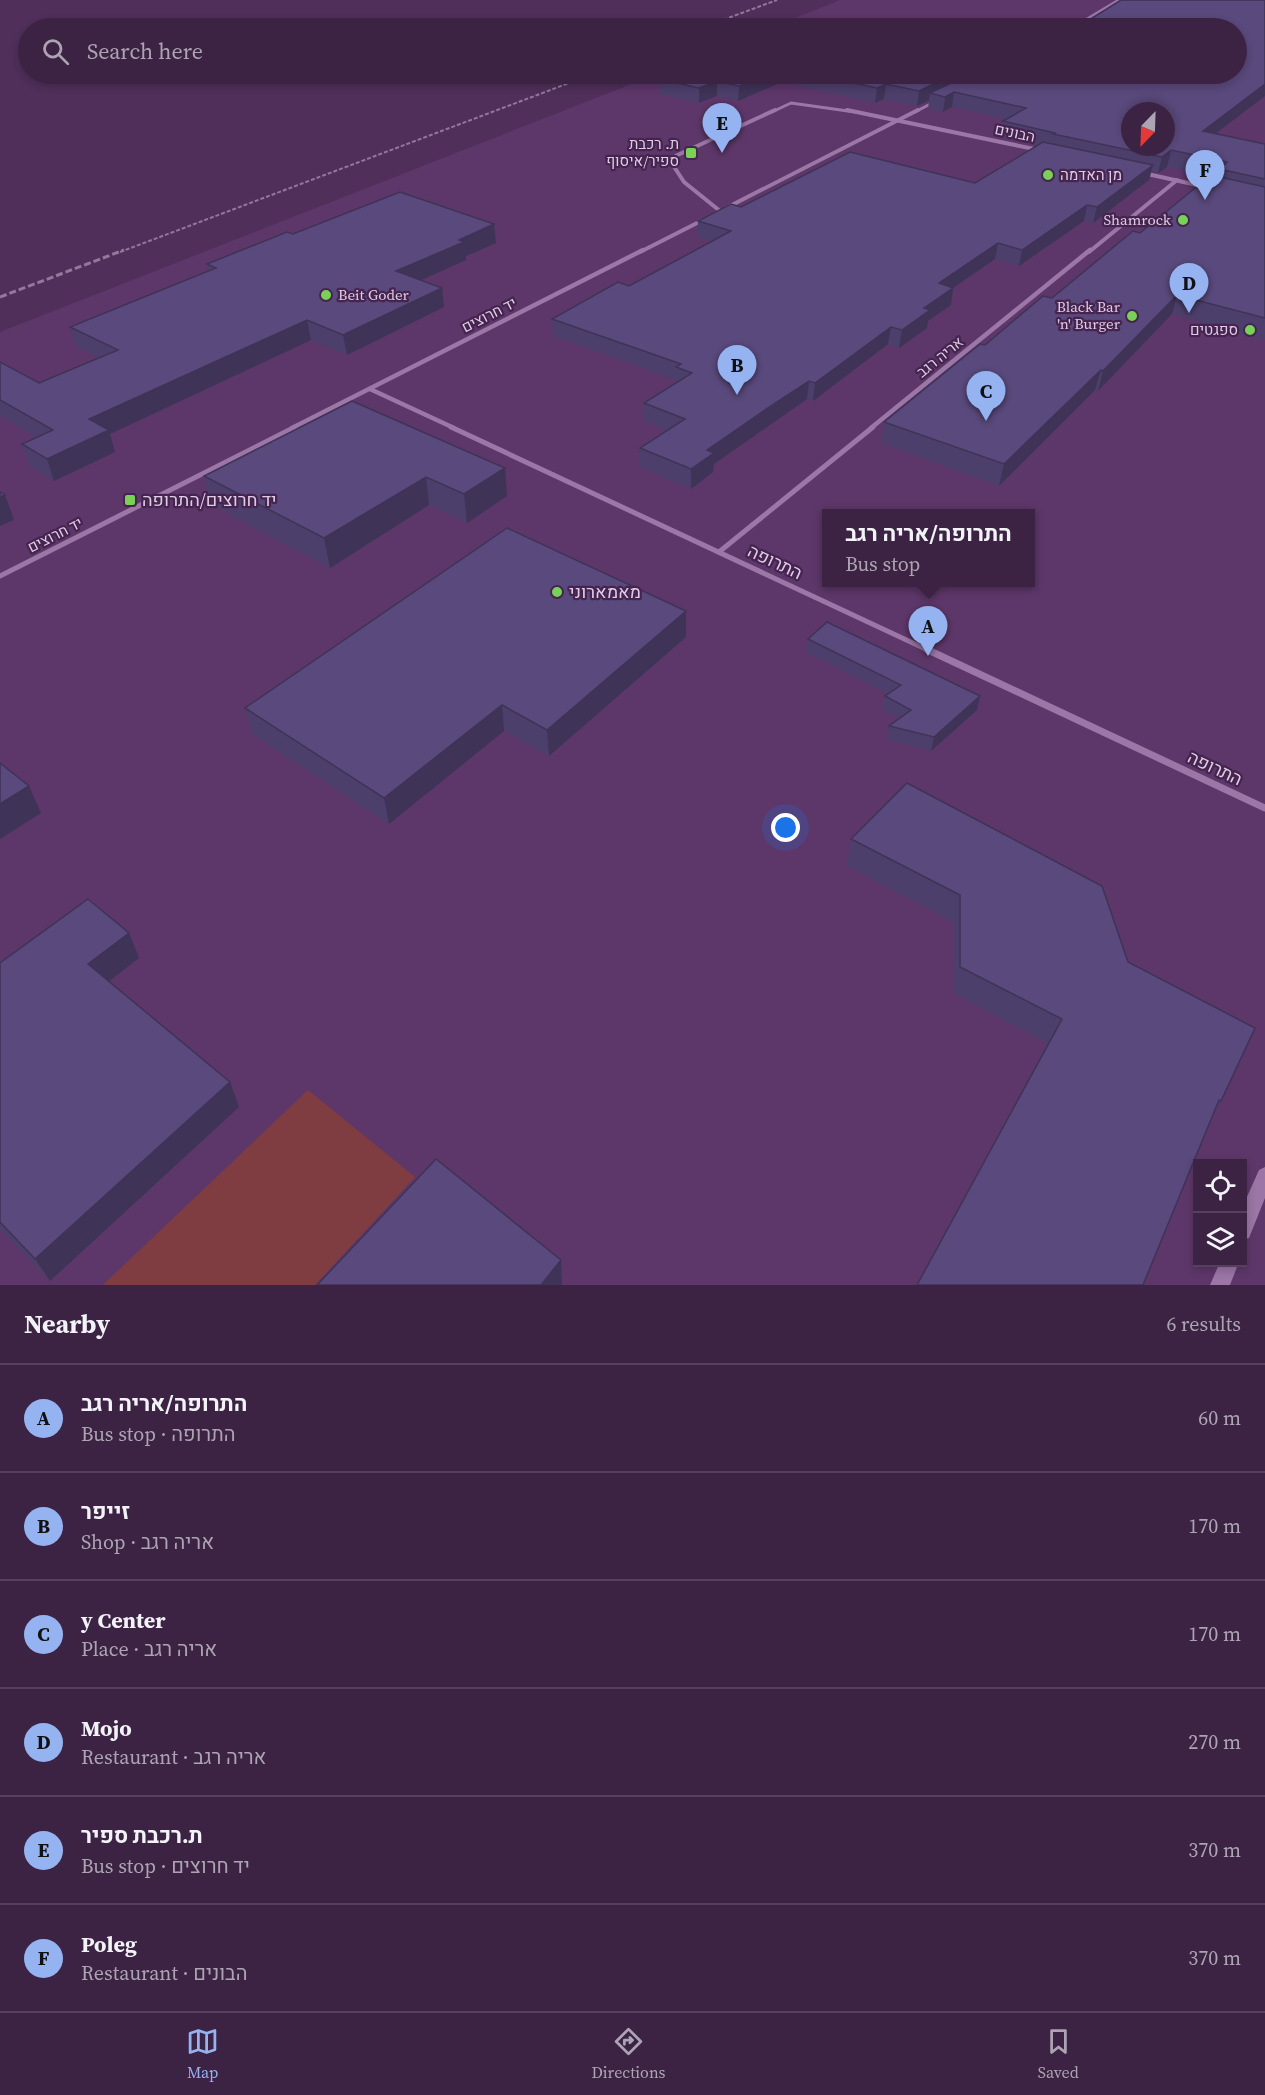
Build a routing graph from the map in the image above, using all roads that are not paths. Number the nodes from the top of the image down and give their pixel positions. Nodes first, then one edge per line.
1 (1119, 0) edge
2 (1089, 18) edge
3 (939, 99) edge
4 (900, 120) junction
5 (1050, 152) edge
6 (1142, 173) edge
7 (1177, 180) junction
8 (1210, 188) edge
9 (720, 211) junction
10 (370, 389) junction
11 (719, 552) junction
12 (0, 576) edge
13 (1265, 808) edge
14 (1265, 1176) edge
15 (1247, 1219) edge
16 (1228, 1267) edge
17 (1220, 1285) edge

1 - 2 street
3 - 4 street, יד חרוצים
4 - 5 street, הבונים
4 - 9 street, יד חרוצים
4 - 9 street, הבונים
6 - 7 street
7 - 8 street
7 - 11 street, אריה רגב
9 - 10 street, יד חרוצים
10 - 11 street, התרופה
10 - 12 street, יד חרוצים
11 - 13 street, התרופה
14 - 15 street
16 - 17 street

